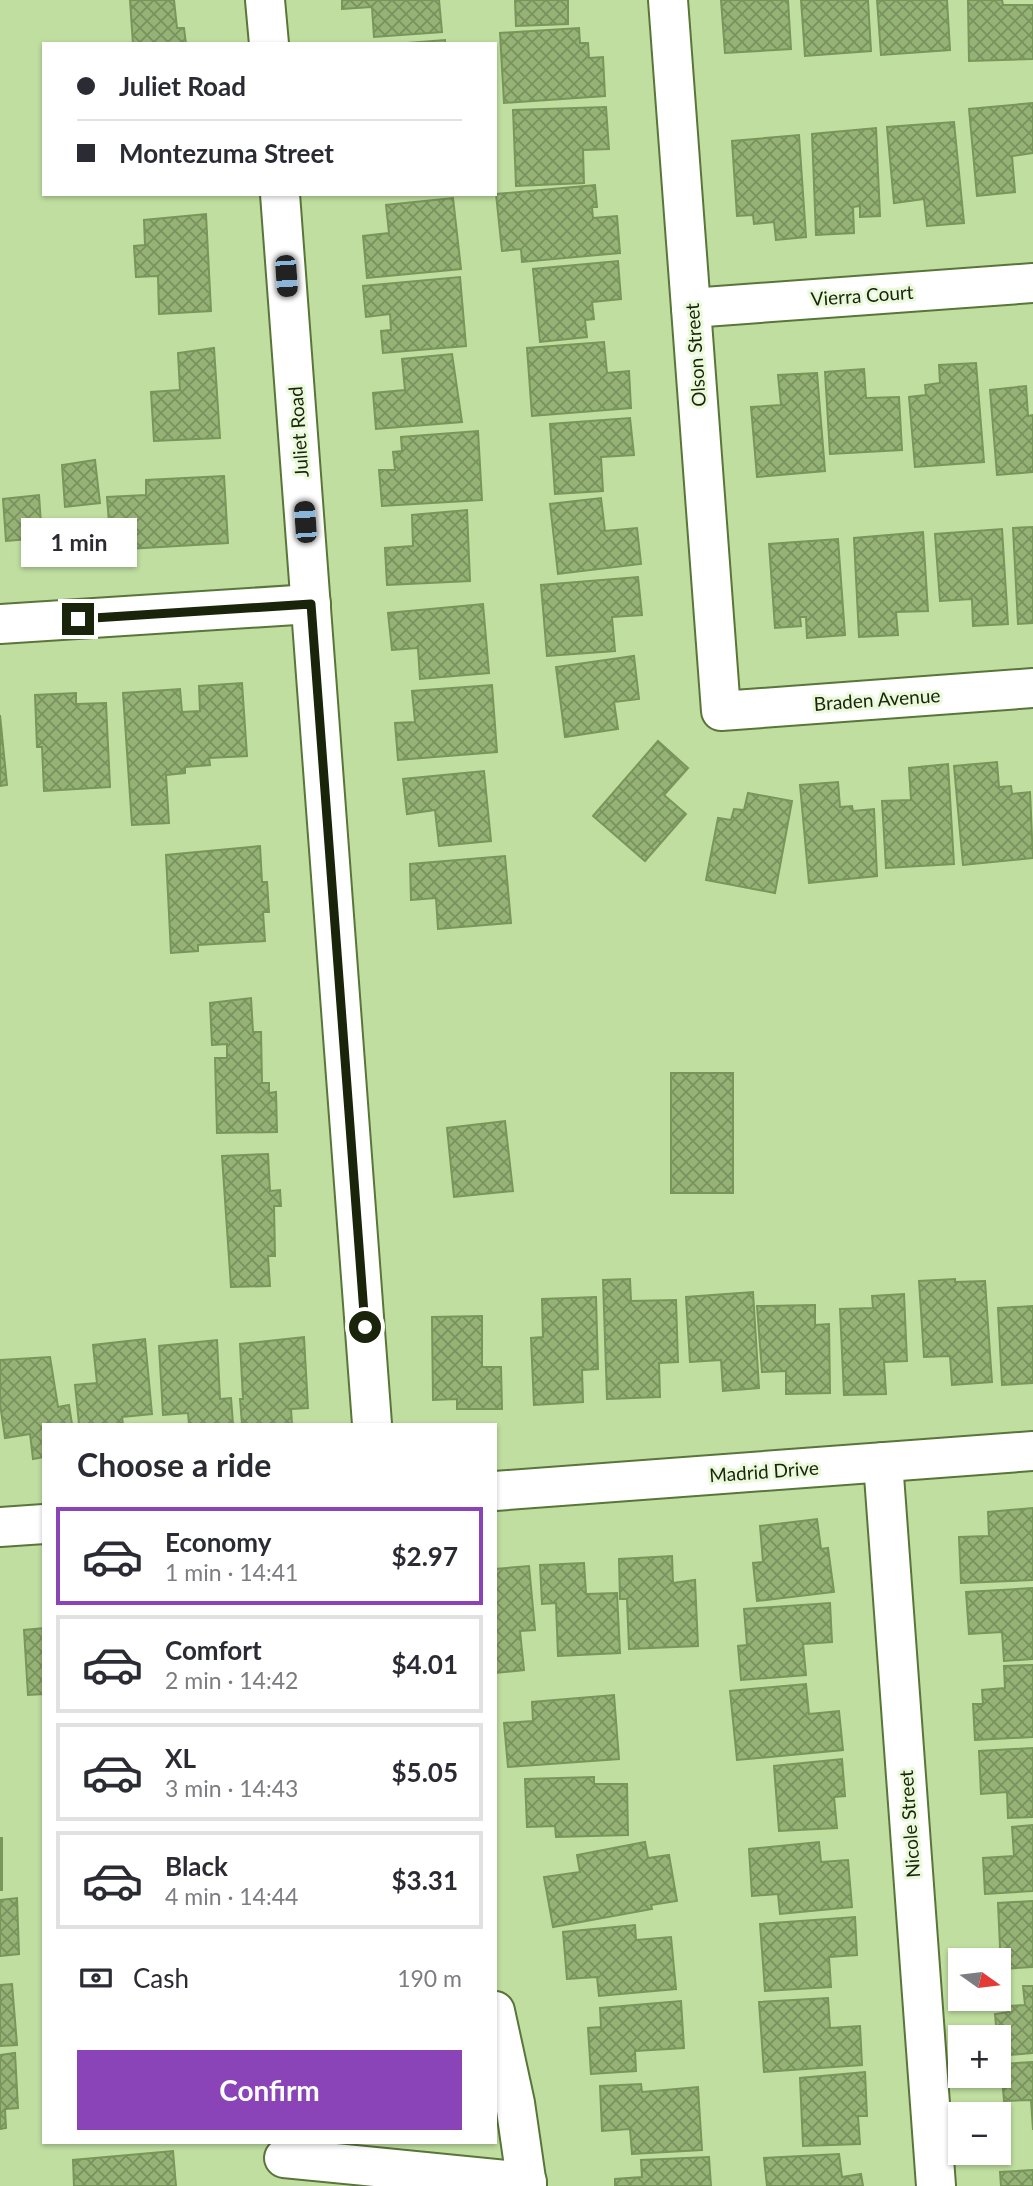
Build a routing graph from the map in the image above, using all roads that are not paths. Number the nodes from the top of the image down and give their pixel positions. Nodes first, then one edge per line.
1 (265, 0) edge
2 (668, 0) edge
3 (269, 42) edge
4 (280, 196) edge
5 (1033, 283) edge
6 (691, 308) junction
7 (311, 604) junction
8 (0, 624) edge
9 (1033, 688) edge
10 (721, 710) joint
11 (372, 1423) edge
12 (1033, 1451) edge
13 (883, 1462) junction
14 (497, 1491) edge
15 (42, 1524) edge
16 (0, 1527) edge
17 (497, 2020) edge
18 (284, 2158) dead end
19 (527, 2184) edge
20 (936, 2186) edge

1 - 3 street
2 - 6 street, Olson Street
4 - 7 street, Juliet Road
5 - 6 street, Vierra Court
6 - 10 street, Olson Street
7 - 8 street
7 - 11 street, Juliet Road
9 - 10 street, Braden Avenue
12 - 13 street, Madrid Drive
13 - 14 street, Madrid Drive
13 - 20 street, Nicole Street
15 - 16 street
17 - 19 street
18 - 19 street

